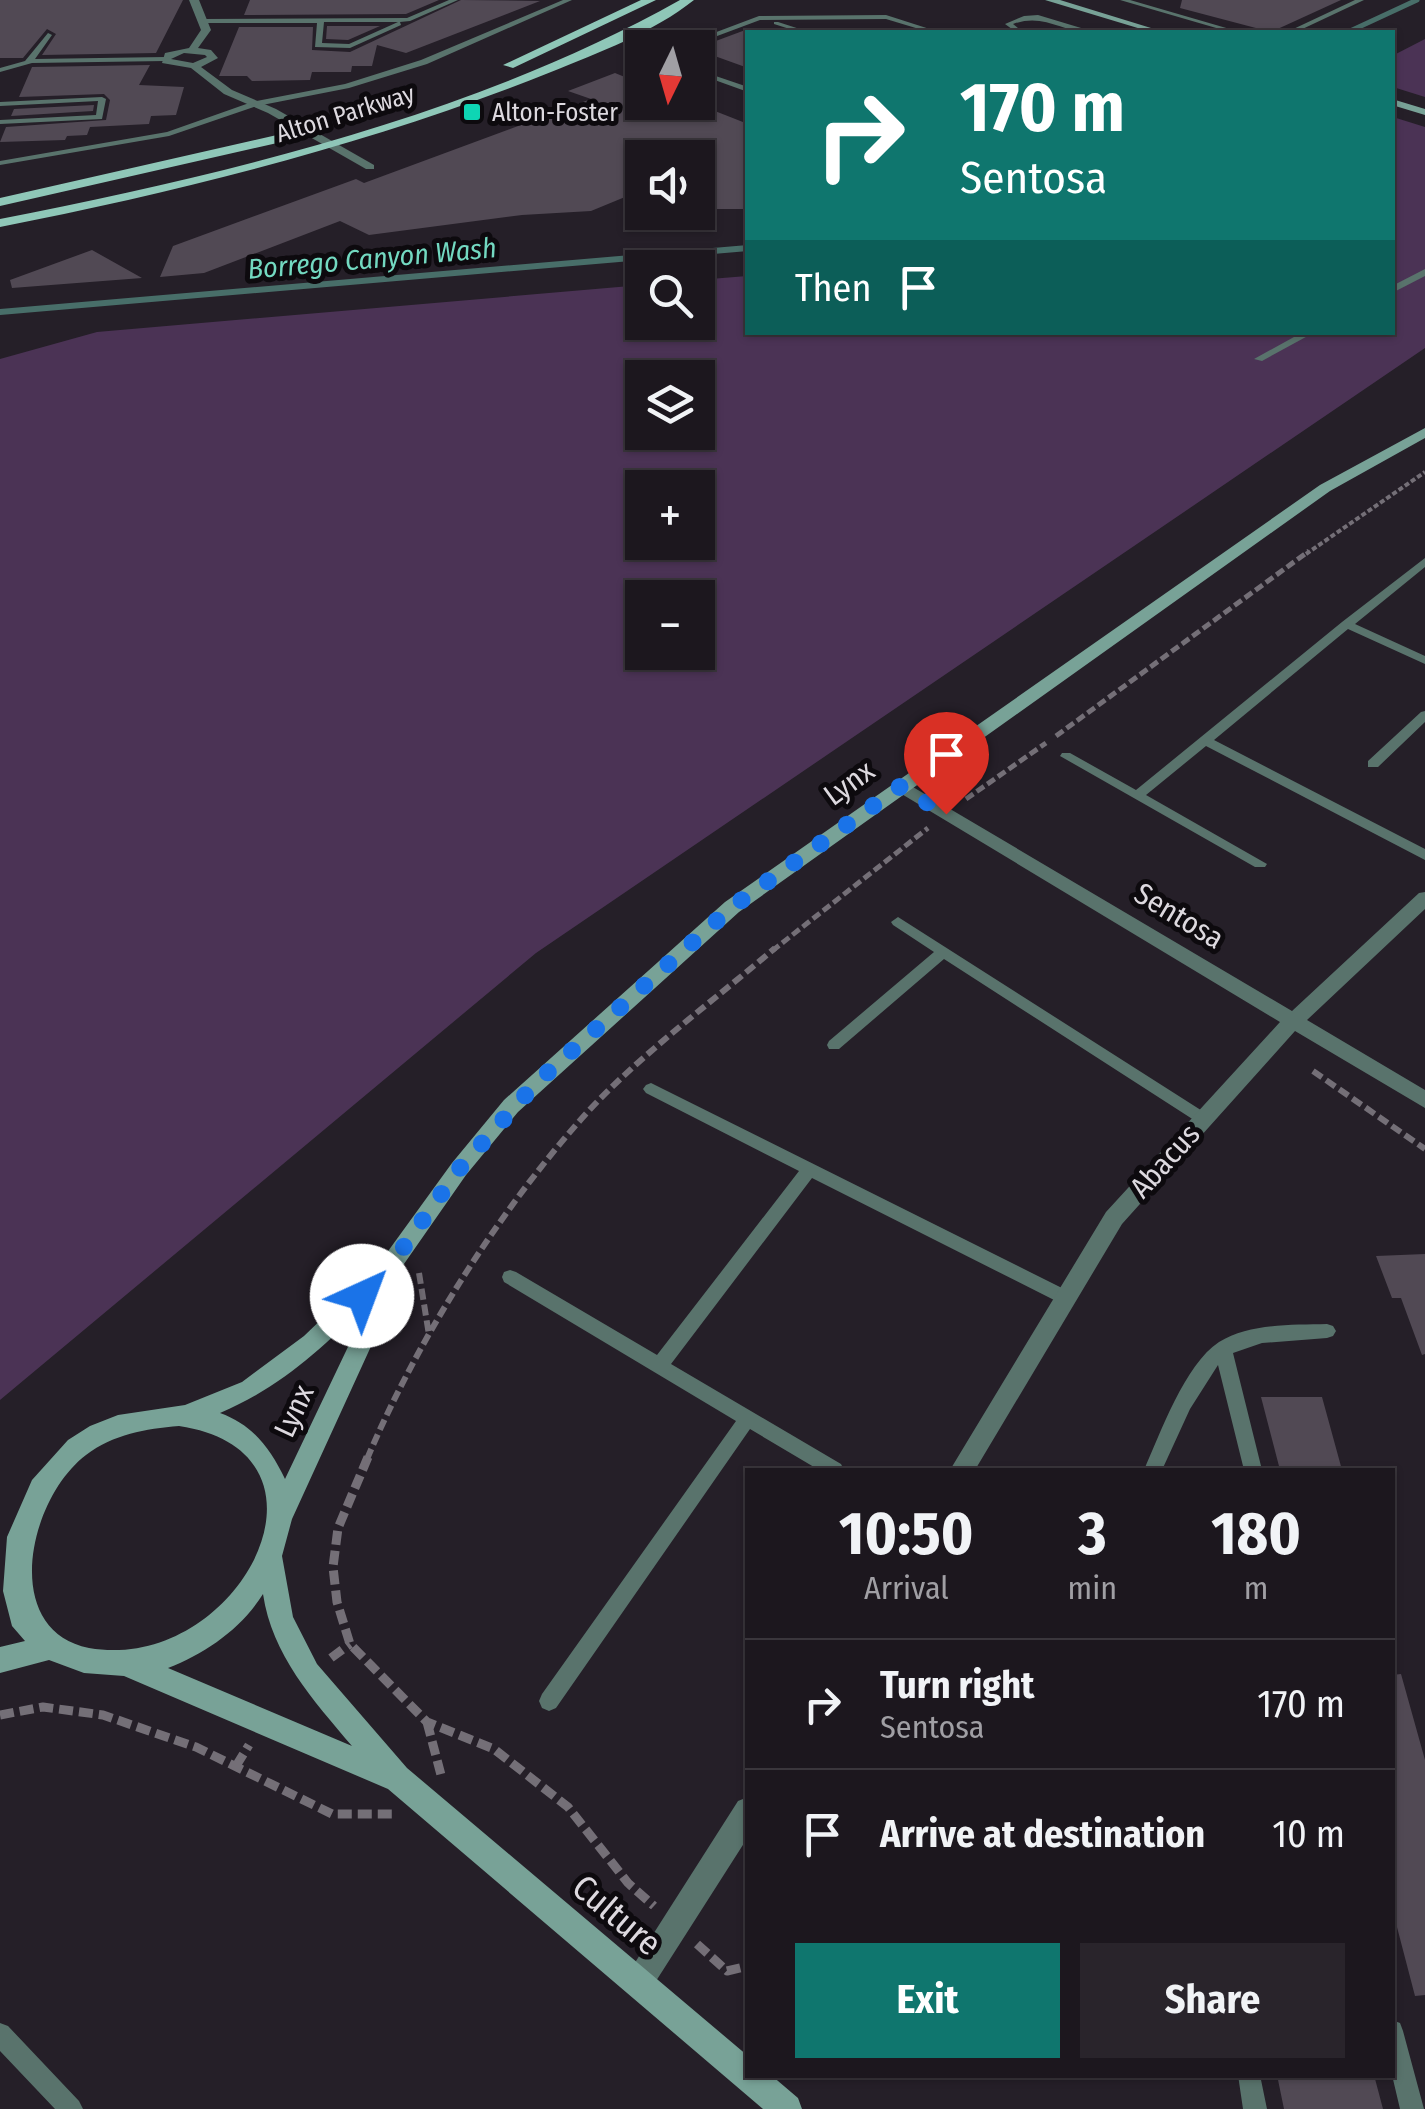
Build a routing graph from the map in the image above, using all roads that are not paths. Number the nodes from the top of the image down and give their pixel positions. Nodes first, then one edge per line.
1 (194, 0) edge
2 (455, 0) edge
3 (569, 0) edge
4 (650, 0) edge
5 (688, 0) edge
6 (1050, 0) edge
7 (1123, 0) edge
8 (1361, 0) edge
9 (760, 18) junction
10 (321, 20) junction
11 (408, 20) junction
12 (203, 21) junction
13 (799, 30) edge
14 (928, 30) edge
15 (1017, 30) edge
16 (1081, 30) edge
17 (1152, 30) edge
18 (1229, 30) edge
19 (1295, 30) edge
20 (715, 34) edge
21 (48, 35) dead end
22 (193, 49) junction
23 (165, 60) junction
24 (30, 61) junction
25 (194, 66) junction
26 (5, 70) edge
27 (490, 72) dead end
28 (715, 78) edge
29 (745, 89) edge
30 (1395, 103) edge
31 (0, 104) edge
32 (255, 104) junction
33 (1425, 112) edge
34 (0, 122) edge
35 (314, 130) junction
36 (327, 143) junction
37 (0, 164) edge
38 (370, 166) dead end
39 (0, 202) edge
40 (0, 223) edge
41 (1425, 272) edge
42 (1395, 288) edge
43 (1305, 335) edge
44 (1259, 359) dead end
45 (1425, 432) edge
46 (1425, 561) edge
47 (1346, 624) junction
48 (1425, 660) edge
49 (1425, 715) edge
50 (1204, 740) junction
51 (1066, 756) dead end
52 (1373, 764) dead end
53 (901, 786) junction
54 (1137, 796) junction
55 (1425, 855) edge
56 (1260, 864) dead end
57 (1425, 898) edge
58 (898, 922) dead end
59 (944, 951) junction
60 (1294, 1020) junction
61 (834, 1045) dead end
62 (651, 1088) dead end
63 (1425, 1100) edge
64 (1202, 1118) junction
65 (810, 1169) junction
66 (386, 1272) junction
67 (510, 1277) dead end
68 (1066, 1298) junction
69 (1327, 1331) dead end
70 (1223, 1349) junction
71 (659, 1366) junction
72 (184, 1416) junction
73 (748, 1418) junction
74 (832, 1468) edge
75 (963, 1468) edge
76 (1153, 1468) edge
77 (1253, 1468) edge
78 (20, 1516) junction
79 (278, 1520) junction
80 (0, 1537) edge
81 (270, 1556) junction
82 (50, 1647) junction
83 (0, 1660) edge
84 (125, 1663) junction
85 (549, 1701) dead end
86 (397, 1778) junction
87 (745, 1816) edge
88 (639, 1982) junction
89 (0, 2034) edge
90 (1395, 2042) edge
91 (745, 2073) edge
92 (751, 2078) edge
93 (1249, 2078) edge
94 (71, 2109) edge
95 (787, 2109) edge
96 (1255, 2109) edge
97 (1412, 2109) edge

1 - 12 street
2 - 11 lane
3 - 32 lane
4 - 27 main road
5 - 36 main road, Alton Parkway
6 - 17 street
7 - 18 lane
8 - 19 lane
9 - 13 lane
9 - 14 lane
9 - 20 lane
10 - 11 lane
10 - 11 lane
10 - 12 lane
12 - 22 street
15 - 16 lane
21 - 24 lane
22 - 23 street
22 - 25 street
23 - 24 lane
23 - 25 street
24 - 26 lane
25 - 32 street
26 - 31 lane
28 - 29 lane
30 - 33 street
31 - 34 lane
32 - 35 street
32 - 37 lane
35 - 36 street
35 - 39 main road, Alton Parkway
36 - 38 street
36 - 40 main road, Alton Parkway
41 - 42 lane
43 - 44 lane
45 - 53 street, Lynx
46 - 47 lane
47 - 48 lane
47 - 50 lane
49 - 52 lane
50 - 54 lane
50 - 55 lane
51 - 54 lane
53 - 60 street, Sentosa
53 - 66 street, Lynx
54 - 56 lane
57 - 60 street, Abacus
58 - 59 lane
59 - 61 lane
59 - 64 lane
60 - 63 street, Sentosa
60 - 64 street, Abacus
62 - 65 lane
64 - 68 street, Abacus
65 - 68 lane
65 - 71 lane
66 - 72 street, Lynx
66 - 79 street, Lynx
67 - 71 lane
68 - 75 street, Abacus
69 - 70 lane
70 - 76 lane
70 - 77 lane
71 - 73 lane
72 - 78 street
72 - 79 street
73 - 74 lane
73 - 85 lane
78 - 80 street
78 - 82 street
79 - 81 street
81 - 84 street
81 - 86 street, Culture
82 - 83 street
82 - 84 street
84 - 86 street, Culture
86 - 88 street, Culture
87 - 88 street
88 - 91 street, Culture
89 - 94 lane
90 - 97 lane
92 - 95 street, Culture
93 - 96 lane

